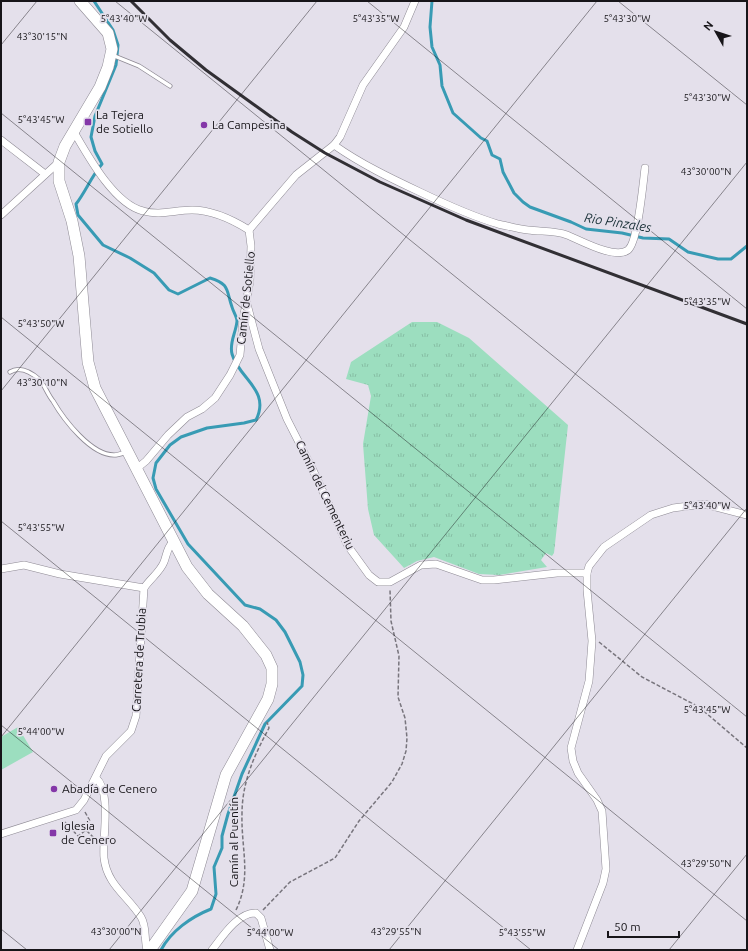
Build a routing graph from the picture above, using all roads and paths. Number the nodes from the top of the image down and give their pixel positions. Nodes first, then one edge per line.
1 (80, 1) edge
2 (415, 1) edge
3 (111, 55) junction
4 (170, 86) dead end
5 (74, 132) junction
6 (1, 140) edge
7 (334, 145) junction
8 (59, 162) junction
9 (645, 168) dead end
10 (45, 174) junction
11 (1, 215) edge
12 (249, 230) junction
13 (247, 304) junction
14 (10, 372) dead end
15 (127, 451) junction
16 (136, 469) junction
17 (747, 515) edge
18 (174, 541) junction
19 (1, 569) edge
20 (587, 573) junction
21 (390, 582) junction
22 (144, 588) junction
23 (592, 641) junction
24 (269, 726) dead end
25 (747, 748) edge
26 (96, 778) junction
27 (60, 816) junction
28 (90, 821) dead end
29 (86, 830) junction
30 (1, 834) edge
31 (104, 848) junction
32 (256, 913) junction
33 (234, 916) dead end
34 (147, 950) edge
35 (150, 950) edge
36 (212, 950) edge
37 (270, 950) edge
38 (577, 950) edge

1 - 3 street
2 - 7 street
3 - 4 lane
3 - 5 street
5 - 8 street
5 - 12 street
6 - 10 street
7 - 9 street
7 - 12 street
8 - 10 street
8 - 15 street
10 - 11 street
12 - 13 street, Camín de Sotiello
13 - 16 street, Camín de Sotiello
13 - 21 street, Camín del Cementeriu
14 - 15 lane
15 - 16 street
16 - 18 street
17 - 20 street
18 - 22 street
18 - 35 street
19 - 22 street
20 - 21 street
20 - 23 street
21 - 32 path
22 - 26 street, Carretera de Trubia
23 - 25 path
23 - 38 street
24 - 33 path, Camín al Puentín
26 - 27 street, Carretera de Trubia
26 - 31 street
27 - 29 path
27 - 30 street, Carretera de Trubia
28 - 29 path
29 - 31 path
31 - 34 street
32 - 36 street
32 - 37 street

